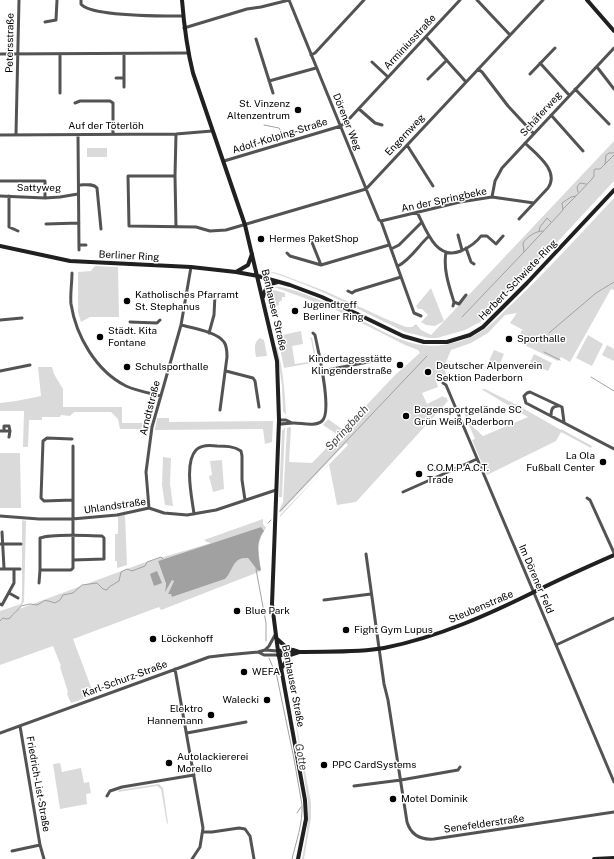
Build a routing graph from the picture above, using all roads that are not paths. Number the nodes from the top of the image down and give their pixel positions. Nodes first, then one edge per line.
1 (18, 0) edge
2 (58, 0) edge
3 (81, 0) edge
4 (182, 0) edge
5 (289, 0) edge
6 (364, 0) edge
7 (460, 0) edge
8 (476, 0) edge
9 (543, 0) edge
10 (587, 0) edge
11 (183, 16) junction
12 (45, 22) dead end
13 (184, 28) junction
14 (614, 30) edge
15 (510, 35) junction
16 (426, 37) junction
17 (256, 39) dead end
18 (555, 48) dead end
19 (614, 48) edge
20 (188, 53) junction
21 (0, 54) edge
22 (18, 54) junction
23 (60, 54) junction
24 (124, 54) junction
25 (311, 55) junction
26 (446, 61) junction
27 (372, 62) dead end
28 (540, 63) junction
29 (597, 67) junction
30 (316, 68) junction
31 (478, 69) junction
32 (530, 74) dead end
33 (388, 77) junction
34 (116, 78) dead end
35 (124, 78) junction
36 (428, 79) dead end
37 (269, 81) junction
38 (466, 82) junction
39 (124, 87) dead end
40 (575, 89) junction
41 (614, 89) edge
42 (60, 93) dead end
43 (273, 93) dead end
44 (569, 95) junction
45 (75, 103) dead end
46 (359, 109) junction
47 (551, 115) junction
48 (609, 124) dead end
49 (382, 125) dead end
50 (341, 126) junction
51 (212, 130) junction
52 (0, 134) edge
53 (16, 134) junction
54 (113, 134) junction
55 (176, 134) junction
56 (534, 134) junction
57 (78, 135) junction
58 (525, 143) junction
59 (407, 145) junction
60 (584, 151) dead end
61 (224, 161) junction
62 (175, 176) junction
63 (0, 181) edge
64 (79, 185) junction
65 (433, 186) dead end
66 (366, 189) junction
67 (614, 190) edge
68 (78, 194) junction
69 (0, 196) edge
70 (9, 196) junction
71 (492, 197) junction
72 (45, 198) junction
73 (534, 203) junction
74 (417, 212) junction
75 (519, 219) dead end
76 (381, 221) junction
77 (422, 222) junction
78 (79, 223) junction
79 (46, 224) dead end
80 (245, 225) junction
81 (3, 227) dead end
82 (8, 227) junction
83 (176, 227) junction
84 (101, 229) dead end
85 (18, 231) dead end
86 (458, 235) dead end
87 (429, 236) junction
88 (503, 236) dead end
89 (311, 240) dead end
90 (79, 245) junction
91 (86, 245) dead end
92 (389, 245) junction
93 (0, 246) edge
94 (391, 249) junction
95 (464, 249) junction
96 (79, 250) dead end
97 (446, 252) junction
98 (252, 253) junction
99 (287, 253) dead end
100 (474, 264) dead end
101 (321, 265) junction
102 (398, 266) junction
103 (191, 267) junction
104 (236, 272) junction
105 (72, 273) dead end
106 (258, 276) junction
107 (401, 277) junction
108 (280, 282) junction
109 (348, 291) dead end
110 (215, 295) dead end
111 (466, 295) dead end
112 (263, 300) junction
113 (421, 316) dead end
114 (22, 318) dead end
115 (0, 320) edge
116 (160, 320) dead end
117 (130, 322) dead end
118 (182, 326) junction
119 (209, 333) junction
120 (313, 333) dead end
121 (375, 358) dead end
122 (30, 365) dead end
123 (226, 371) junction
124 (322, 371) junction
125 (0, 372) edge
126 (444, 383) dead end
127 (161, 396) junction
128 (560, 406) junction
129 (259, 407) dead end
130 (220, 410) dead end
131 (552, 416) junction
132 (279, 422) junction
133 (564, 422) junction
134 (2, 431) edge
135 (9, 437) dead end
136 (72, 439) dead end
137 (73, 446) dead end
138 (614, 449) edge
139 (477, 459) junction
140 (276, 490) junction
141 (403, 492) dead end
142 (587, 498) dead end
143 (73, 500) junction
144 (244, 500) junction
145 (149, 508) junction
146 (194, 514) junction
147 (0, 516) edge
148 (72, 519) junction
149 (2, 532) dead end
150 (73, 536) junction
151 (1, 544) edge
152 (21, 544) dead end
153 (366, 554) dead end
154 (614, 554) edge
155 (73, 560) junction
156 (2, 568) edge
157 (14, 569) junction
158 (20, 569) dead end
159 (40, 570) junction
160 (39, 583) dead end
161 (534, 592) junction
162 (9, 594) junction
163 (371, 594) junction
164 (18, 598) dead end
165 (324, 600) dead end
166 (0, 604) edge
167 (614, 618) edge
168 (275, 636) junction
169 (556, 645) junction
170 (379, 649) junction
171 (265, 650) junction
172 (293, 650) junction
173 (258, 652) junction
174 (299, 652) junction
175 (278, 653) junction
176 (290, 655) junction
177 (175, 669) junction
178 (281, 670) junction
179 (246, 722) dead end
180 (20, 726) junction
181 (0, 733) edge
182 (187, 734) junction
183 (460, 767) dead end
184 (194, 775) junction
185 (401, 780) junction
186 (614, 782) edge
187 (354, 786) dead end
188 (106, 796) dead end
189 (614, 812) edge
190 (203, 832) junction
191 (40, 845) junction
192 (12, 851) dead end
193 (614, 858) edge
194 (44, 859) edge
195 (192, 859) edge
196 (254, 859) edge
197 (298, 859) edge
198 (594, 859) edge

1 - 22 street, Petersstraße
2 - 12 street
3 - 11 street
4 - 11 main road, Benhauser Straße
5 - 13 street
5 - 25 street, Dörener Weg
6 - 25 street
7 - 16 street, Arminiusstraße
8 - 15 street
9 - 15 street, Engernweg
10 - 14 main road
11 - 13 main road, Benhauser Straße
13 - 20 main road, Benhauser Straße
15 - 31 street, Engernweg
16 - 26 street
16 - 33 street, Arminiusstraße
17 - 37 street
18 - 28 street
19 - 29 street, Schäferweg
20 - 24 street
20 - 51 main road, Benhauser Straße
21 - 22 street
22 - 23 street
22 - 53 street, Petersstraße
23 - 24 street
23 - 42 street
24 - 35 street
25 - 30 street, Dörener Weg
26 - 36 street
26 - 38 street
27 - 33 street, Arminiusstraße
28 - 32 street
28 - 44 street
29 - 40 street, Schäferweg
29 - 41 street
30 - 37 street
30 - 50 street, Dörener Weg
31 - 38 street, Engernweg
31 - 56 street
33 - 46 street, Arminiusstraße
34 - 35 street
35 - 39 street
37 - 43 street
38 - 59 street, Engernweg
40 - 44 street, Schäferweg
40 - 48 street
44 - 47 street, Schäferweg
45 - 54 street
46 - 49 street
46 - 50 street, Arminiusstraße
47 - 56 street, Schäferweg
47 - 60 street
50 - 61 street, Adolf-Kolping-Straße
50 - 66 street, Dörener Weg
51 - 55 street, Auf der Töterlöh
51 - 61 main road, Benhauser Straße
52 - 53 street, Auf der Töterlöh
53 - 57 street, Auf der Töterlöh
54 - 55 street, Auf der Töterlöh
54 - 57 street, Auf der Töterlöh
55 - 62 street
56 - 58 street, Schäferweg
57 - 64 street
58 - 71 street, Schäferweg
58 - 73 street
59 - 65 street
59 - 66 street, Engernweg
61 - 80 main road, Benhauser Straße
62 - 83 street
62 - 83 street
63 - 72 street
64 - 68 street
64 - 84 street
66 - 76 street, Dörener Weg
66 - 80 street
67 - 108 main road, Herbert-Schwiete-Ring
68 - 72 street, Sattyweg
68 - 78 street
69 - 70 street, Sattyweg
70 - 72 street, Sattyweg
70 - 82 street
71 - 73 street, An der Springbeke
71 - 74 street, An der Springbeke
73 - 75 street
74 - 76 street, An der Springbeke
74 - 77 street
76 - 92 street, Dörener Weg
77 - 87 street
77 - 94 street
78 - 79 street
78 - 90 street
80 - 83 street
80 - 98 main road, Benhauser Straße
81 - 82 street
82 - 85 street
86 - 95 street
87 - 97 street
87 - 102 street
88 - 95 street
89 - 101 street
90 - 91 street
90 - 96 street
92 - 94 street, Dörener Weg
92 - 101 street
93 - 103 main road, Berliner Ring
94 - 102 street, Dörener Weg
95 - 97 street
95 - 100 street
97 - 111 street
98 - 104 main road
98 - 106 main road, Benhauser Straße
99 - 101 street
102 - 107 street, Dörener Weg
103 - 104 main road, Berliner Ring
103 - 118 street, Arndtstraße
104 - 106 main road, Berliner Ring
105 - 127 street
106 - 108 main road, Herbert-Schwiete-Ring
106 - 112 main road, Benhauser Straße
107 - 109 street
107 - 113 street, Dörener Weg
108 - 112 main road
110 - 119 street
112 - 132 main road, Benhauser Straße
114 - 115 street
116 - 117 street
118 - 119 street
118 - 127 street, Arndtstraße
119 - 123 street
120 - 124 street
121 - 124 street
122 - 125 street
123 - 129 street
123 - 130 street
124 - 132 street
126 - 139 street, Im Dörener Feld
127 - 145 street, Arndtstraße
128 - 131 street
128 - 131 street
128 - 133 street
131 - 133 street
132 - 140 main road, Benhauser Straße
133 - 138 street
134 - 135 street
136 - 143 street, Uhlandstraße
137 - 143 street, Uhlandstraße
139 - 141 street
139 - 161 street, Im Dörener Feld
140 - 144 street, Uhlandstraße
140 - 168 main road, Benhauser Straße
142 - 154 street, Steubenstraße
143 - 148 street, Uhlandstraße
144 - 146 street, Uhlandstraße
144 - 146 street
145 - 146 street, Uhlandstraße
145 - 148 street, Uhlandstraße
147 - 148 street, Uhlandstraße
148 - 150 street, Uhlandstraße
149 - 151 street
150 - 155 street, Uhlandstraße
150 - 155 street
150 - 159 street
151 - 152 street
151 - 156 street
153 - 163 street, Senefelderstraße
154 - 161 main road, Steubenstraße
155 - 159 street
156 - 157 street
157 - 158 street
157 - 162 street
159 - 160 street
161 - 169 street, Im Dörener Feld
161 - 170 main road, Steubenstraße
162 - 164 street
162 - 166 street
163 - 165 street
163 - 170 street, Senefelderstraße
167 - 169 street
168 - 171 street, Benhauser Straße
168 - 172 main road
168 - 175 main road, Benhauser Straße
169 - 186 street, Im Dörener Feld
170 - 174 main road, Steubenstraße
170 - 185 street, Senefelderstraße
171 - 173 street, Karl-Schurz-Straße
171 - 175 street, Karl-Schurz-Straße
172 - 174 main road, Steubenstraße
172 - 175 main road, Steubenstraße
173 - 175 street, Karl-Schurz-Straße
173 - 177 street, Karl-Schurz-Straße
174 - 176 main road, Steubenstraße
175 - 176 main road, Steubenstraße
175 - 178 main road, Benhauser Straße
176 - 178 main road
177 - 180 street, Karl-Schurz-Straße
177 - 182 street
178 - 197 main road, Benhauser Straße
179 - 182 street
180 - 181 street, Karl-Schurz-Straße
180 - 191 street, Friedrich-List-Straße
182 - 184 street
183 - 185 street
184 - 188 street
184 - 190 street
185 - 187 street
185 - 189 street, Senefelderstraße
190 - 195 street
190 - 196 street
191 - 192 street, Friedrich-List-Straße
191 - 194 street, Friedrich-List-Straße
193 - 198 main road

